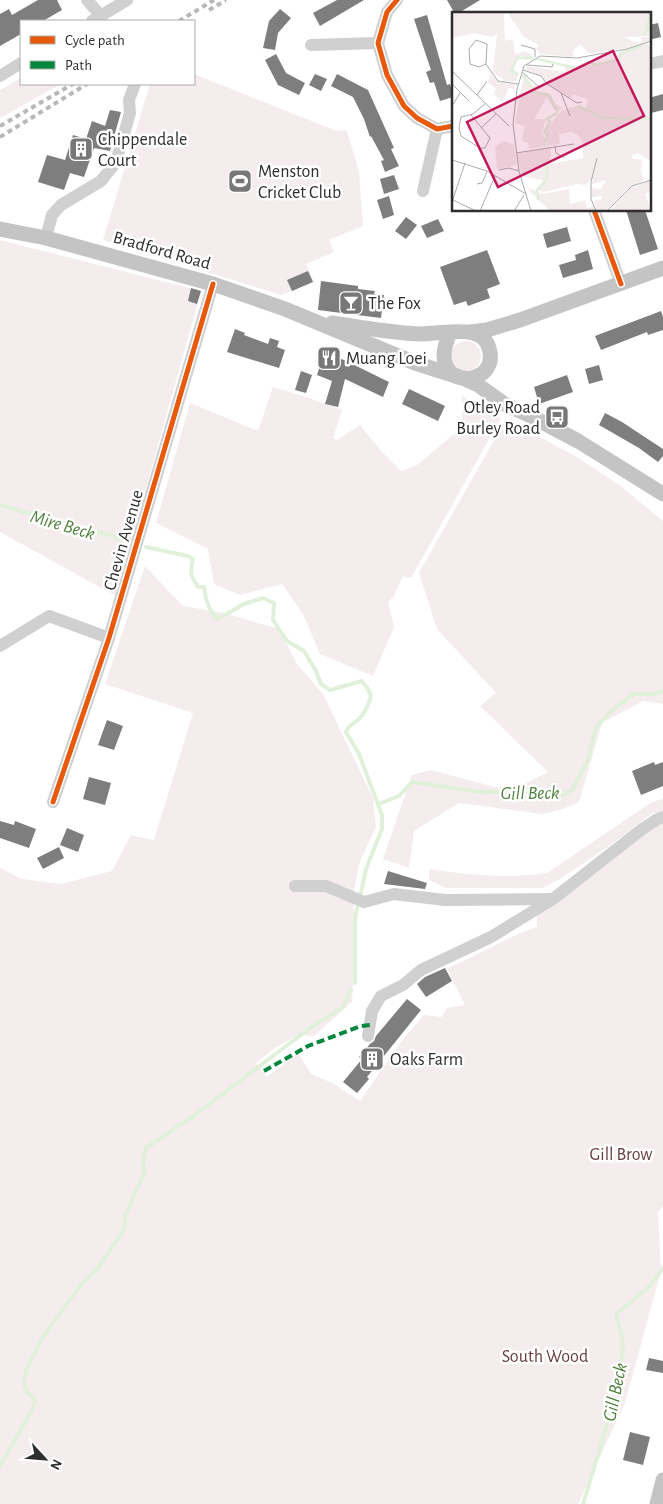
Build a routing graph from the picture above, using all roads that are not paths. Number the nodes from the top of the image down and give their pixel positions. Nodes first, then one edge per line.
1 (88, 0) edge
2 (127, 0) edge
3 (397, 0) edge
4 (97, 19) edge
5 (378, 43) junction
6 (311, 45) dead end
7 (663, 60) edge
8 (20, 64) edge
9 (650, 64) edge
10 (1, 74) edge
11 (135, 85) edge
12 (452, 126) edge
13 (437, 129) junction
14 (423, 191) dead end
15 (594, 211) edge
16 (0, 229) edge
17 (46, 238) junction
18 (663, 268) edge
19 (213, 284) junction
20 (621, 284) junction
21 (311, 319) junction
22 (520, 320) junction
23 (467, 332) junction
24 (450, 333) junction
25 (489, 360) junction
26 (462, 378) junction
27 (525, 413) junction
28 (663, 494) edge
29 (109, 638) junction
30 (0, 646) edge
31 (53, 802) dead end
32 (663, 818) edge
33 (295, 886) dead end
34 (553, 899) junction
35 (368, 1036) dead end
36 (663, 1480) edge
37 (657, 1504) edge

1 - 4 street
2 - 4 street
3 - 5 street
5 - 6 street
5 - 13 street
7 - 9 street
8 - 10 street
11 - 17 street
12 - 13 street
13 - 14 street
15 - 20 street
16 - 17 main road, Bradford Road
17 - 19 main road, Bradford Road
18 - 20 main road
19 - 21 main road, Bradford Road
19 - 29 street, Chevin Avenue
20 - 22 main road
21 - 24 main road, Bradford Road
21 - 26 main road, Bradford Road
22 - 23 main road
22 - 25 main road
23 - 24 main road
23 - 25 main road
24 - 26 main road
25 - 26 main road
25 - 27 main road
26 - 27 main road
27 - 28 main road
29 - 30 street
29 - 31 street, Chevin Avenue
32 - 34 street
33 - 34 street
34 - 35 street
36 - 37 main road

